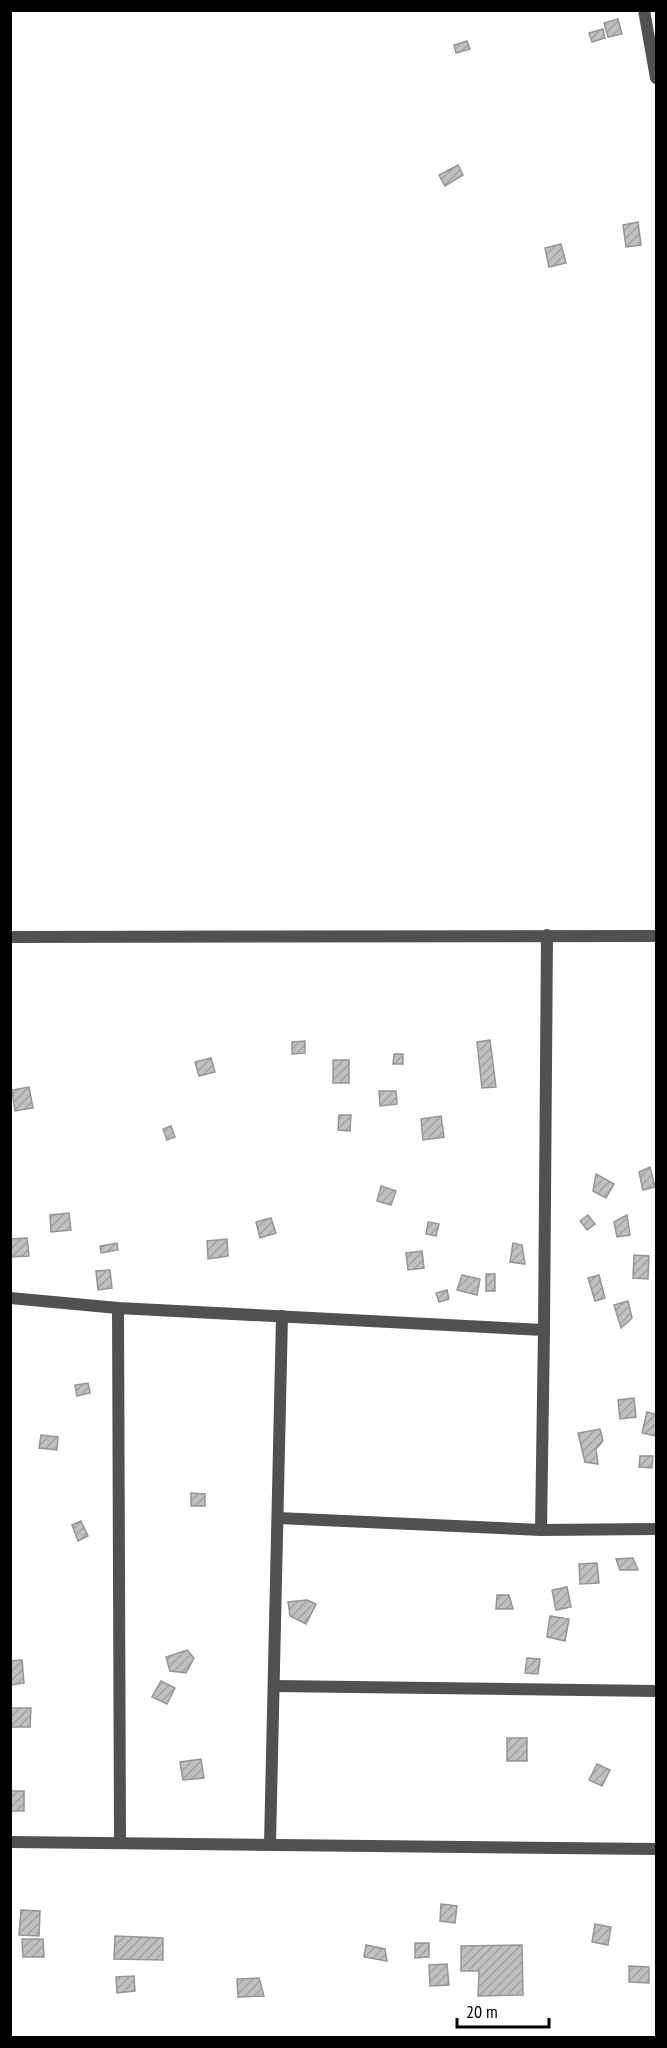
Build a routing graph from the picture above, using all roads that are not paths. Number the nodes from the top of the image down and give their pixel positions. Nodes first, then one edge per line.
1 (644, 10) edge
2 (657, 78) edge
3 (547, 935) junction
4 (657, 936) edge
5 (10, 937) edge
6 (10, 1298) edge
7 (118, 1308) junction
8 (282, 1316) junction
9 (544, 1330) junction
10 (278, 1518) junction
11 (657, 1529) edge
12 (541, 1530) junction
13 (274, 1686) junction
14 (657, 1691) edge
15 (10, 1842) edge
16 (120, 1842) junction
17 (270, 1844) junction
18 (657, 1849) edge

1 - 2 street
3 - 4 street
3 - 5 street
3 - 9 street
6 - 7 street
7 - 8 street
7 - 16 street
8 - 9 street
8 - 10 street
9 - 12 street
10 - 12 street
10 - 13 street
11 - 12 street
13 - 14 street
13 - 17 street
15 - 16 street
16 - 17 street
17 - 18 street

